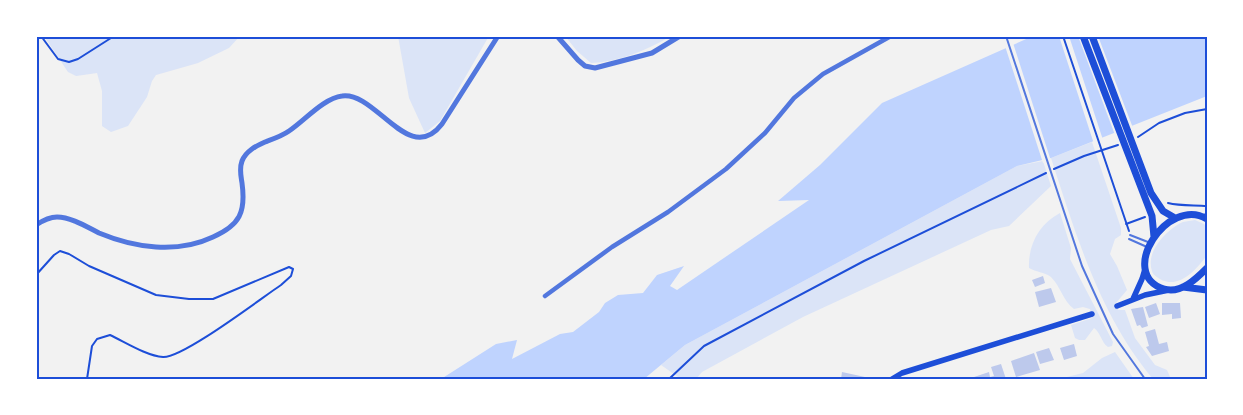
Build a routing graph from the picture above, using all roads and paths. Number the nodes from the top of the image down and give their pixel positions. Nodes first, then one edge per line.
1 (42, 36) edge
2 (119, 36) edge
3 (498, 36) edge
4 (557, 36) edge
5 (680, 36) edge
6 (891, 36) edge
7 (1006, 36) edge
8 (1063, 36) edge
9 (1083, 36) edge
10 (1092, 36) edge
11 (1207, 109) edge
12 (1135, 138) dead end
13 (1118, 145) dead end
14 (1053, 170) dead end
15 (1046, 173) dead end
16 (1148, 195) junction
17 (1168, 202) dead end
18 (1207, 206) edge
19 (1146, 217) dead end
20 (1175, 218) junction
21 (1206, 218) edge
22 (36, 225) edge
23 (1130, 235) dead end
24 (1129, 240) dead end
25 (1151, 242) junction
26 (1207, 268) edge
27 (1145, 270) junction
28 (36, 275) edge
29 (1183, 287) junction
30 (1169, 290) junction
31 (1207, 290) edge
32 (545, 296) dead end
33 (1133, 299) junction
34 (1117, 306) dead end
35 (1092, 314) dead end
36 (87, 379) edge
37 (669, 379) edge
38 (892, 379) edge
39 (1145, 379) edge

1 - 2 path
3 - 22 street
4 - 5 street
6 - 32 street
7 - 39 lane
8 - 19 path
9 - 16 main road
10 - 16 main road
11 - 12 path
13 - 14 path
15 - 37 path
16 - 20 main road
16 - 25 main road
17 - 18 path
20 - 21 main road
20 - 25 main road
23 - 25 lane
24 - 25 lane
25 - 27 main road
26 - 29 main road
27 - 30 main road
27 - 33 main road
28 - 36 path
29 - 30 main road
29 - 31 main road
30 - 33 main road
33 - 34 main road
35 - 38 main road

